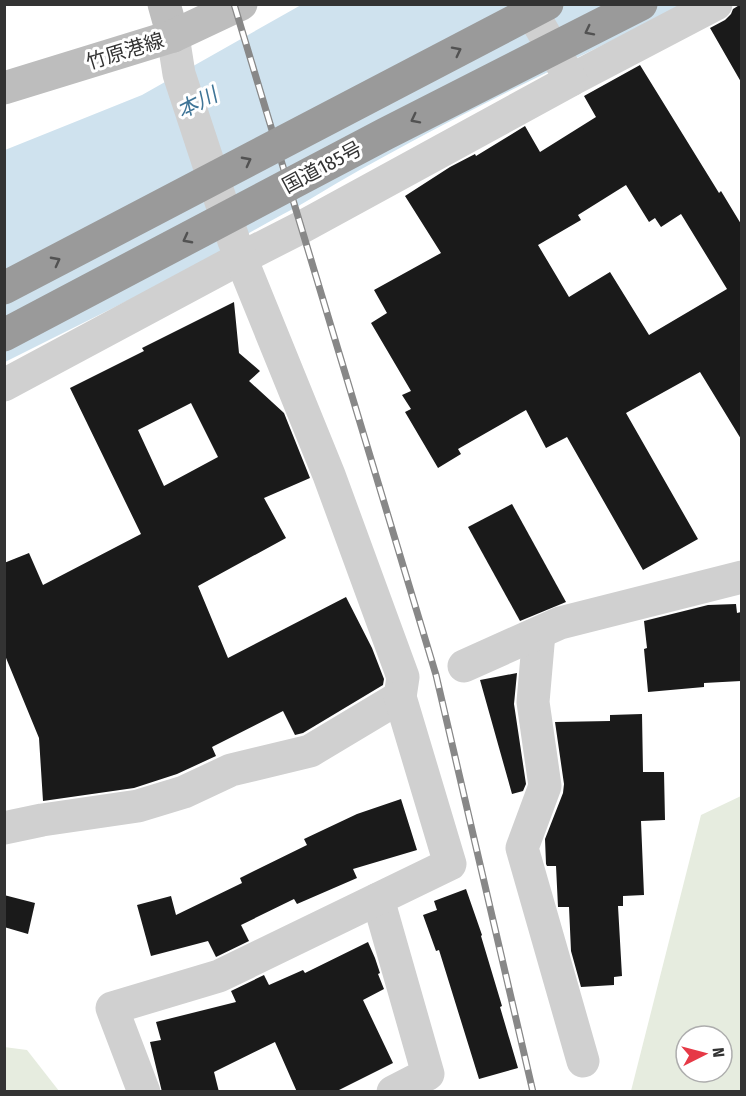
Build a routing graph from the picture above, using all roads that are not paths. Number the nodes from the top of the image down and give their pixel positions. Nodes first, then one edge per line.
1 (164, 4) edge
2 (241, 4) edge
3 (527, 4) edge
4 (547, 4) edge
5 (641, 4) edge
6 (716, 4) edge
7 (173, 36) junction
8 (566, 73) junction
9 (4, 88) edge
10 (237, 249) junction
11 (4, 288) edge
12 (4, 335) edge
13 (4, 385) edge
14 (741, 577) edge
15 (539, 633) junction
16 (464, 666) dead end
17 (400, 697) junction
18 (4, 828) edge
19 (378, 899) junction
20 (583, 1060) dead end
21 (144, 1092) edge
22 (393, 1092) edge

1 - 7 main road
2 - 7 main road, 竹原港線
3 - 8 street, bridge
11 -> 4 highway, 国道185号, bridge
5 -> 12 highway, 国道185号, bridge
6 - 8 street
7 - 9 main road, 竹原港線
7 - 10 street, bridge
8 - 10 street
10 - 13 street
10 - 17 street
14 - 15 street
15 - 16 street
15 - 20 street
17 - 18 street
17 - 19 street
19 - 21 street
19 - 22 street

